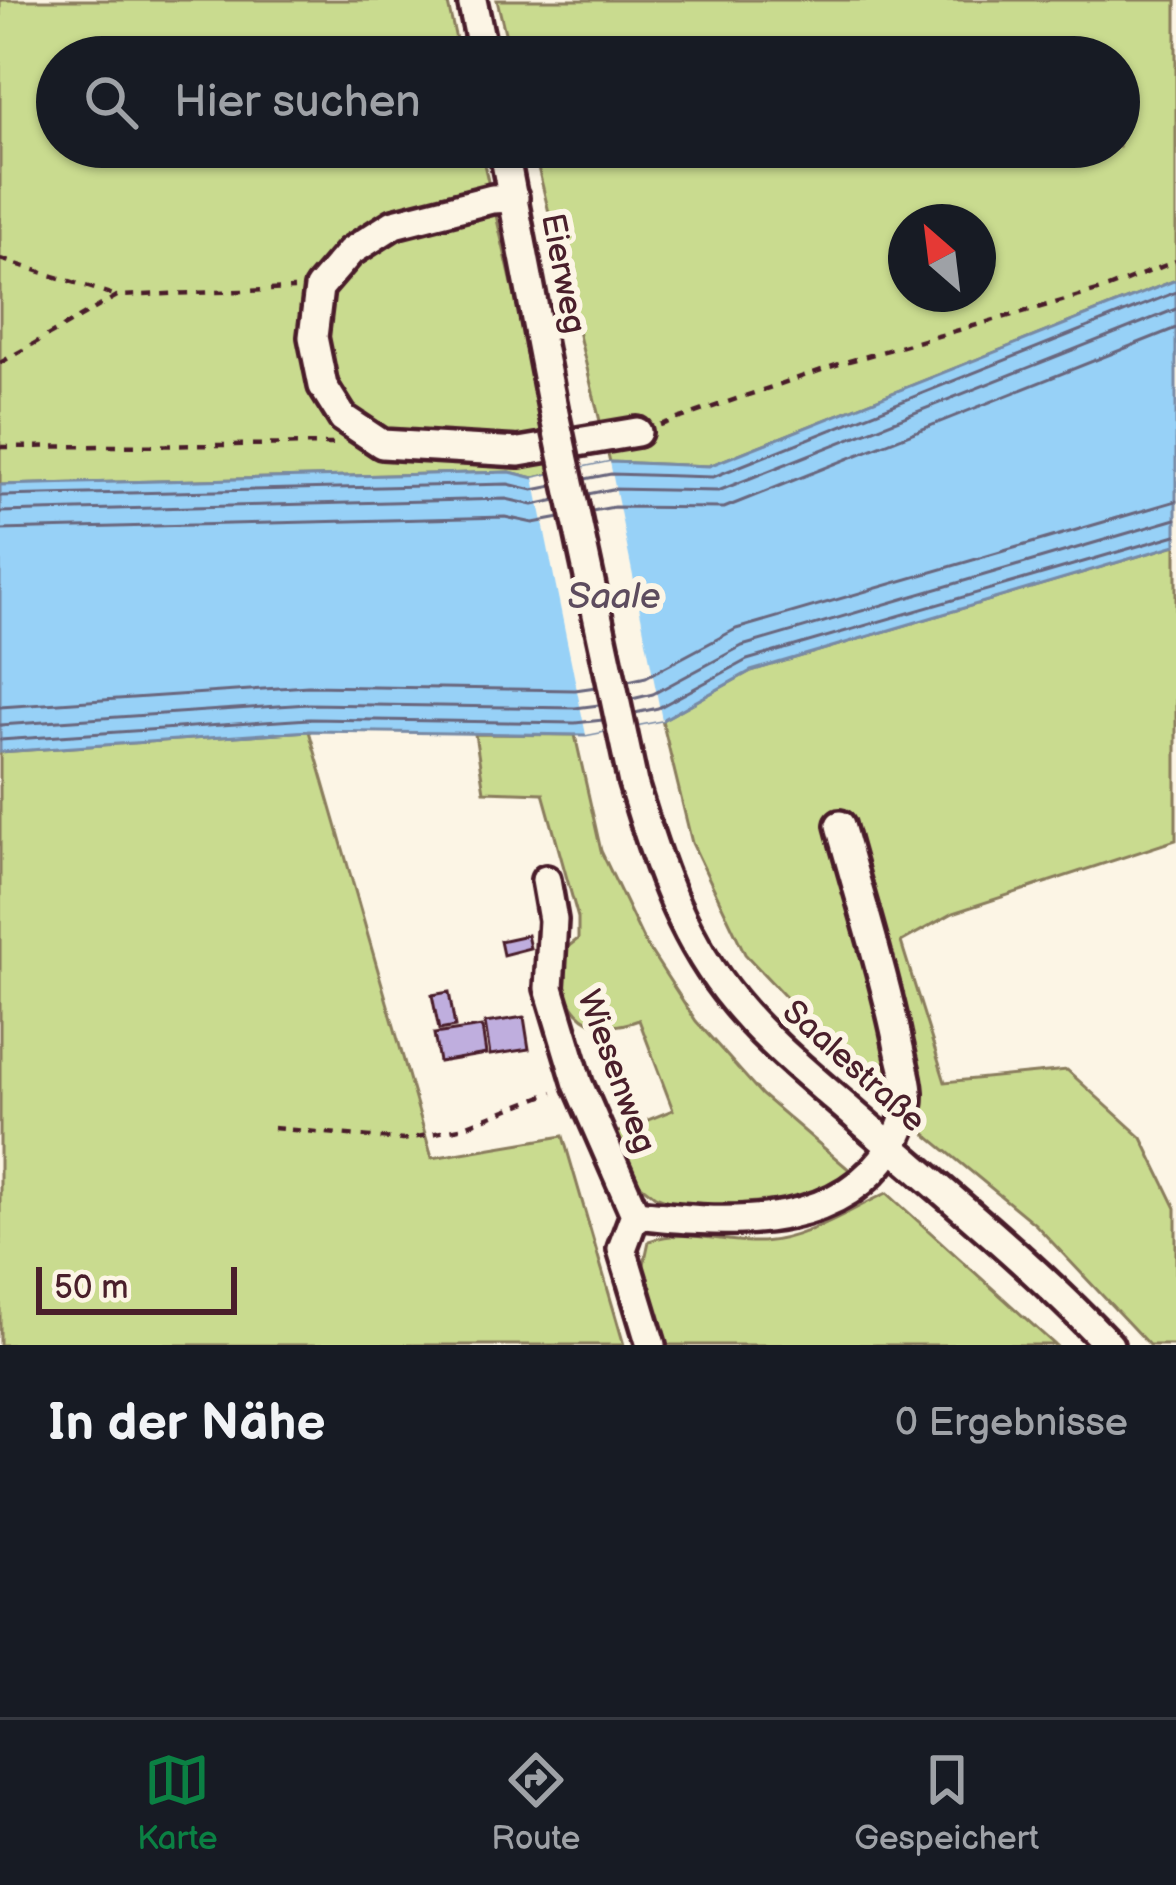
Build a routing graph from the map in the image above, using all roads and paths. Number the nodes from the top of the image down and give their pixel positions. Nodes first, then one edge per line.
1 (472, 0) edge
2 (480, 36) edge
3 (508, 168) edge
4 (514, 198) junction
5 (0, 259) edge
6 (1176, 260) edge
7 (319, 288) junction
8 (117, 296) junction
9 (0, 363) edge
10 (638, 432) joint
11 (334, 444) dead end
12 (0, 447) edge
13 (633, 783) joint
14 (840, 825) dead end
15 (546, 880) dead end
16 (578, 1084) junction
17 (273, 1128) dead end
18 (891, 1147) junction
19 (634, 1214) junction
20 (651, 1345) edge
21 (1109, 1345) edge

1 - 2 street
3 - 4 street, Eierweg
4 - 7 street
4 - 13 street, Eierweg, bridge
5 - 8 path
6 - 10 path
7 - 8 path
7 - 10 street
8 - 9 path
11 - 12 path
13 - 18 street, Saalestraße
14 - 18 street
15 - 16 street, Wiesenweg
16 - 17 path
16 - 19 street, Wiesenweg
18 - 19 street
18 - 21 street, Saalestraße
19 - 20 street, Wiesenweg

